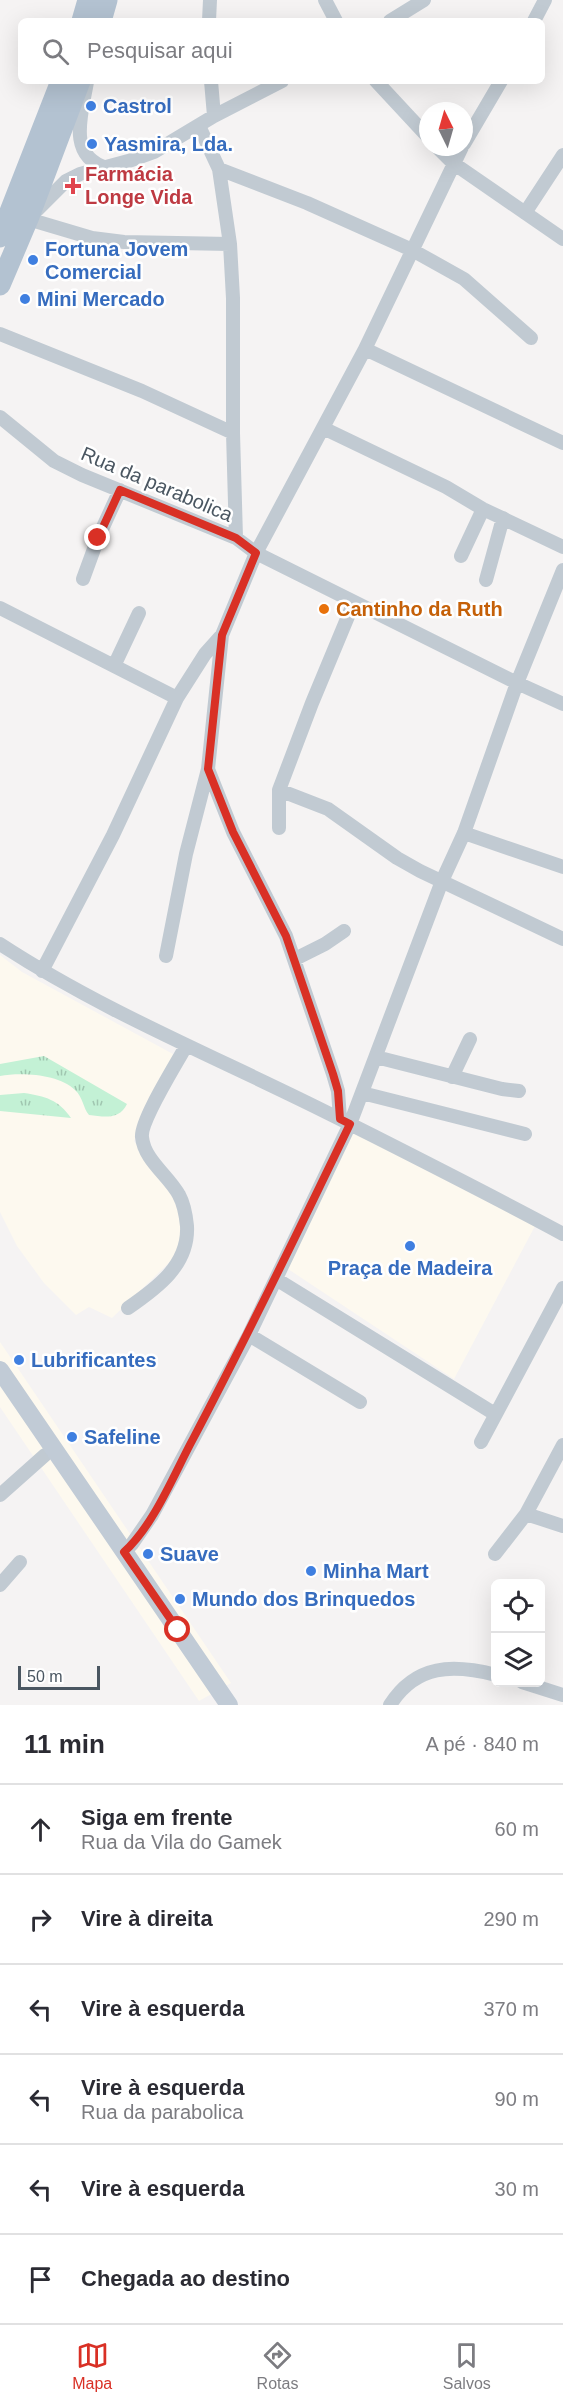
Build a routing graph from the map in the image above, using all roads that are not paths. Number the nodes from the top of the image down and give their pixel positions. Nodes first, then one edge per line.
1 (88, 0) edge
2 (107, 0) edge
3 (210, 0) edge
4 (325, 0) edge
5 (424, 0) edge
6 (545, 0) edge
7 (83, 18) edge
8 (102, 18) edge
9 (209, 18) edge
10 (334, 18) edge
11 (395, 18) edge
12 (536, 18) edge
13 (60, 84) edge
14 (79, 84) edge
15 (87, 84) edge
16 (211, 84) edge
17 (276, 84) edge
18 (379, 84) edge
19 (499, 84) edge
20 (214, 116) junction
21 (199, 126) junction
22 (419, 127) edge
23 (473, 129) edge
24 (563, 155) edge
25 (446, 156) edge
26 (457, 156) edge
27 (453, 163) junction
28 (106, 168) junction
29 (219, 169) junction
30 (525, 213) junction
31 (28, 219) junction
32 (0, 237) edge
33 (563, 238) edge
34 (230, 244) junction
35 (412, 250) junction
36 (0, 285) edge
37 (0, 333) edge
38 (531, 338) dead end
39 (364, 349) junction
40 (0, 417) edge
41 (323, 428) junction
42 (233, 433) junction
43 (563, 443) edge
44 (120, 490) junction
45 (483, 509) junction
46 (503, 518) junction
47 (236, 538) junction
48 (563, 547) edge
49 (256, 553) junction
50 (460, 556) dead end
51 (563, 570) edge
52 (83, 579) dead end
53 (486, 580) dead end
54 (354, 602) junction
55 (0, 608) edge
56 (139, 614) dead end
57 (222, 635) junction
58 (114, 666) junction
59 (517, 683) junction
60 (177, 698) junction
61 (563, 704) edge
62 (208, 769) junction
63 (279, 790) junction
64 (279, 828) dead end
65 (464, 833) junction
66 (563, 867) edge
67 (442, 881) junction
68 (345, 930) dead end
69 (563, 939) edge
70 (0, 944) edge
71 (166, 956) dead end
72 (295, 958) junction
73 (42, 971) junction
74 (470, 1040) dead end
75 (186, 1046) junction
76 (376, 1057) junction
77 (453, 1077) junction
78 (519, 1091) dead end
79 (362, 1092) junction
80 (345, 1121) junction
81 (525, 1134) dead end
82 (563, 1234) edge
83 (276, 1279) junction
84 (563, 1288) edge
85 (128, 1308) dead end
86 (249, 1335) junction
87 (0, 1370) edge
88 (0, 1388) edge
89 (360, 1402) dead end
90 (495, 1414) junction
91 (481, 1442) dead end
92 (563, 1445) edge
93 (45, 1455) junction
94 (0, 1495) edge
95 (526, 1514) junction
96 (563, 1526) edge
97 (124, 1552) junction
98 (495, 1554) dead end
99 (20, 1562) dead end
100 (0, 1585) edge
101 (491, 1674) edge
102 (536, 1687) edge
103 (563, 1695) edge
104 (217, 1705) edge
105 (229, 1705) edge
106 (390, 1705) edge

1 - 7 main road
2 - 8 main road
3 - 9 street
4 - 10 street
5 - 11 street
6 - 12 street
13 - 32 main road
14 - 31 main road
15 - 28 street
16 - 20 street
17 - 20 street
18 - 22 street
19 - 23 street
20 - 21 street
21 - 28 street
21 - 29 street
24 - 30 street
25 - 27 street
26 - 27 street
27 - 30 street
27 - 35 street
28 - 31 street
29 - 34 street
29 - 35 street
30 - 33 street
31 - 34 street
31 - 36 main road
34 - 42 street
35 - 38 street
35 - 39 street
37 - 42 street
39 - 41 street
39 - 43 street
40 - 44 street, Rua da parabolica
41 - 45 street
41 - 49 street
42 - 47 street
44 - 47 street, Rua da parabolica
44 - 52 street
45 - 46 street
45 - 50 street
46 - 48 street
46 - 53 street
47 - 49 street, Rua da parabolica
49 - 54 street, Rua da parabolica
49 - 57 street
51 - 59 street
54 - 59 street, Rua da parabolica
54 - 63 street
55 - 58 street
56 - 58 street
57 - 60 street
57 - 62 street
58 - 60 street
59 - 61 street, Rua da parabolica
59 - 65 street
60 - 73 street
62 - 71 street
62 - 72 street
63 - 64 street
63 - 67 street
65 - 66 street
65 - 67 street
67 - 69 street
67 - 76 street
68 - 72 street
70 - 73 street
72 - 80 street
73 - 75 street
74 - 77 street
75 - 80 street
75 - 85 street
76 - 77 street
76 - 79 street
77 - 78 street
79 - 80 street
79 - 81 street
80 - 82 street
80 - 83 street
83 - 86 street
83 - 90 street
84 - 90 street
86 - 89 street
86 - 97 street
87 - 97 main road
88 - 93 main road
90 - 91 street
92 - 95 street
93 - 94 street
93 - 104 main road
95 - 96 street
95 - 98 street
97 - 105 main road
99 - 100 street
101 - 106 street
102 - 103 street

